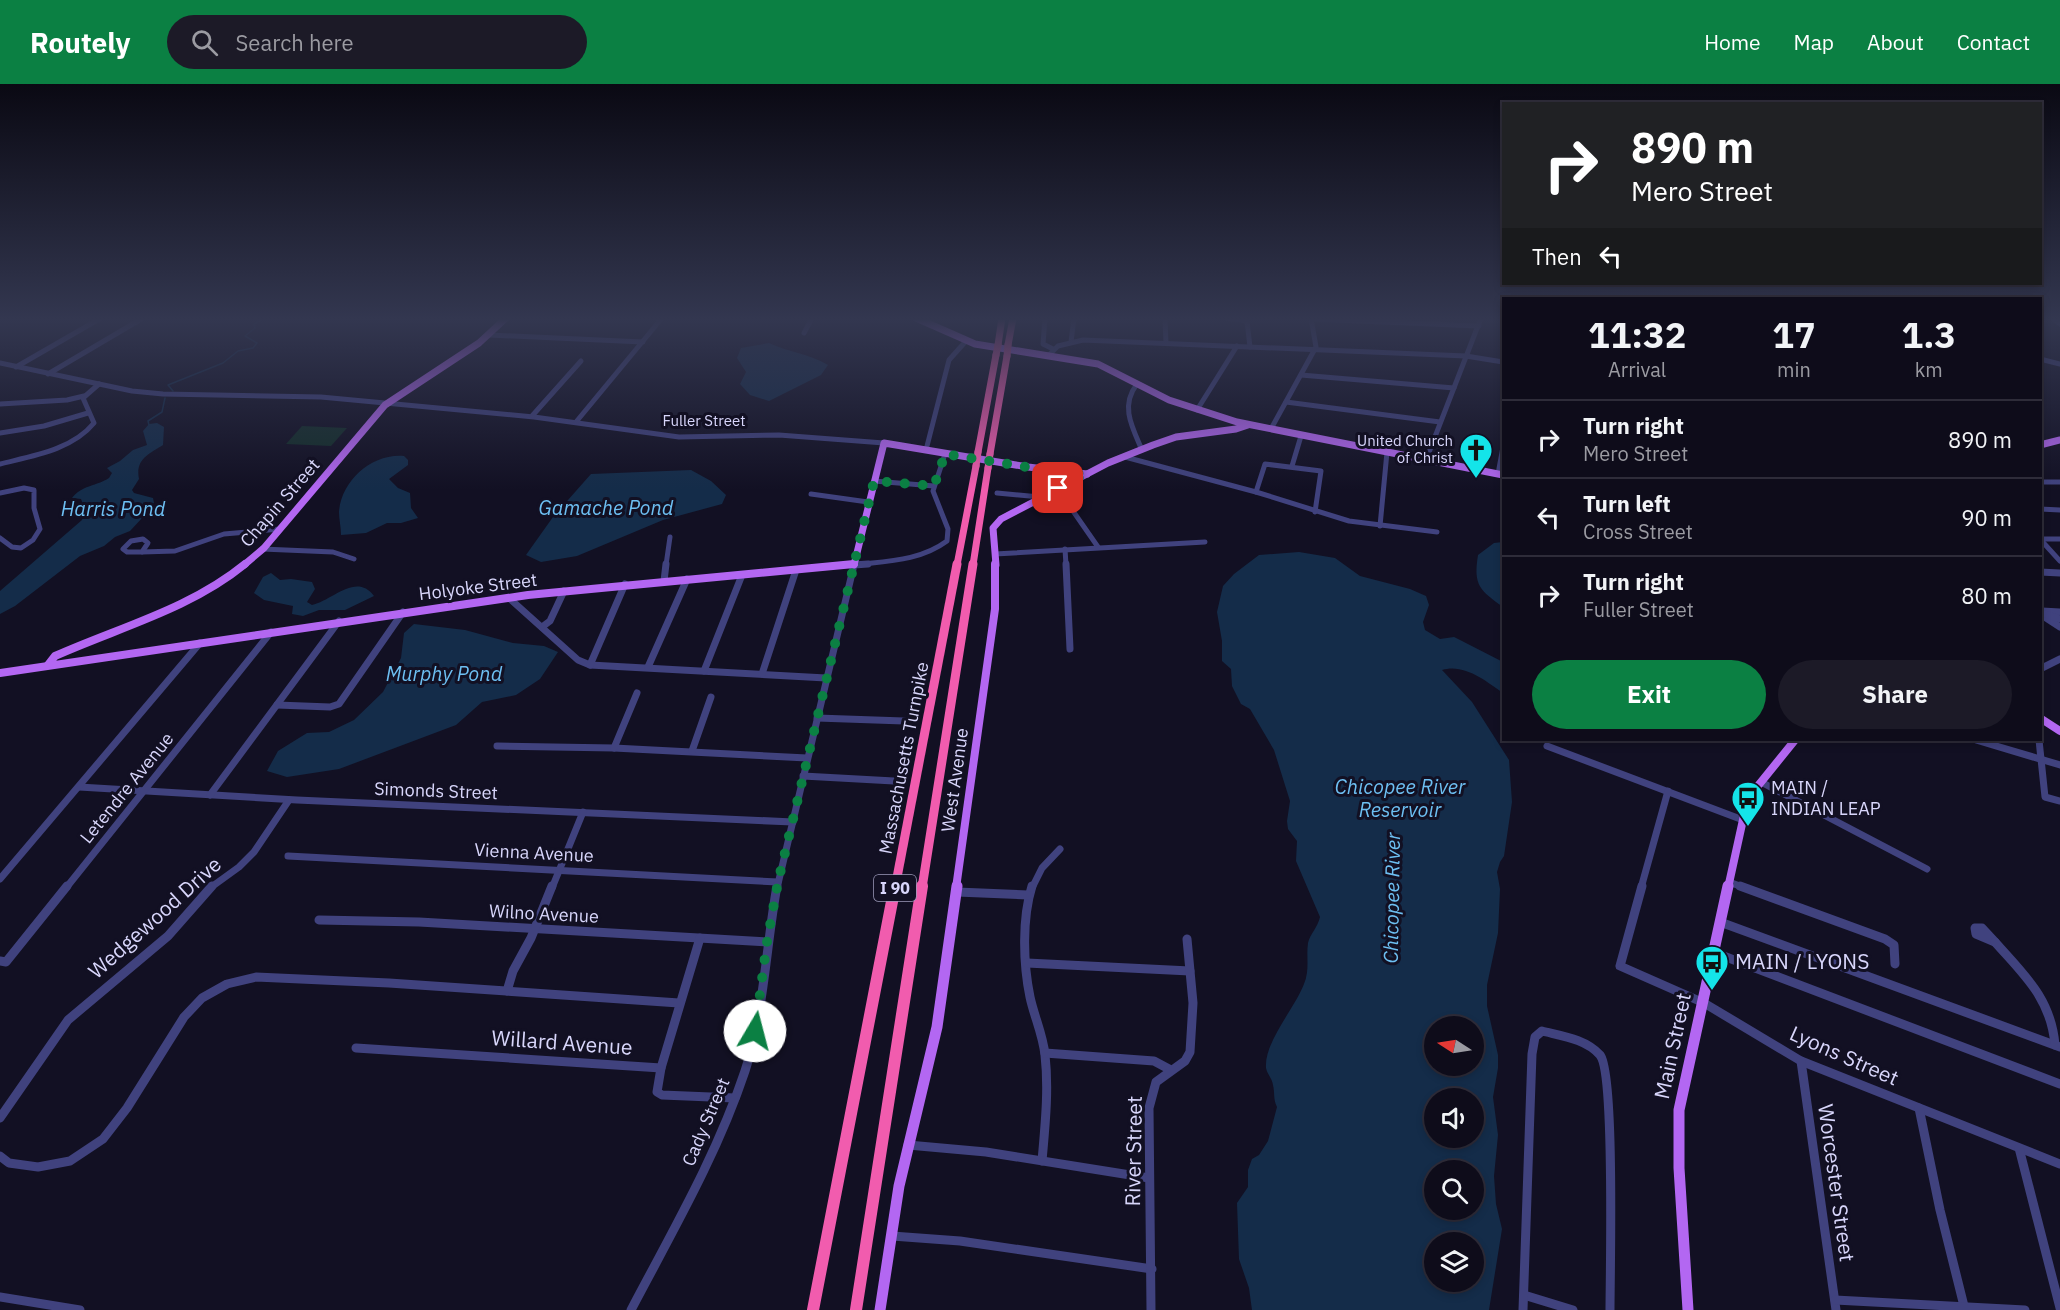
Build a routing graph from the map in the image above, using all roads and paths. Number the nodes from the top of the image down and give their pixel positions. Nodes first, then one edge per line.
1 (54, 375) edge
2 (429, 375) edge
3 (568, 375) edge
4 (615, 375) edge
5 (945, 375) edge
6 (992, 375) edge
7 (1004, 375) edge
8 (1120, 375) edge
9 (1219, 375) edge
10 (1301, 375) edge
11 (1304, 375) edge
12 (1459, 375) edge
13 (99, 384) junction
14 (1137, 384) junction
15 (1454, 388) junction
16 (84, 396) junction
17 (1286, 402) junction
18 (0, 404) edge
19 (385, 405) junction
20 (1197, 410) junction
21 (88, 413) junction
22 (532, 416) junction
23 (576, 422) junction
24 (1440, 422) junction
25 (1248, 425) junction
26 (1272, 427) dead end
27 (0, 434) edge
28 (1301, 436) junction
29 (2060, 440) edge
30 (884, 443) junction
31 (2042, 444) edge
32 (926, 450) junction
33 (1142, 450) junction
34 (1387, 452) junction
35 (945, 454) junction
36 (1502, 456) edge
37 (1125, 457) junction
38 (1426, 460) junction
39 (0, 464) edge
40 (1292, 466) junction
41 (1087, 474) junction
42 (1500, 474) edge
43 (874, 481) junction
44 (2042, 482) edge
45 (2060, 482) edge
46 (934, 486) junction
47 (1058, 488) junction
48 (1256, 492) junction
49 (0, 493) edge
50 (997, 493) dead end
51 (811, 494) dead end
52 (1040, 497) junction
53 (868, 502) junction
54 (2042, 509) edge
55 (2060, 510) edge
56 (1315, 512) junction
57 (1380, 526) junction
58 (280, 529) junction
59 (1437, 532) dead end
60 (670, 537) dead end
61 (0, 538) edge
62 (2042, 539) edge
63 (2060, 539) edge
64 (2042, 541) edge
65 (1205, 542) dead end
66 (1098, 547) junction
67 (262, 549) junction
68 (1065, 549) junction
69 (142, 552) dead end
70 (995, 554) junction
71 (354, 559) dead end
72 (2060, 561) edge
73 (854, 565) junction
74 (796, 570) junction
75 (2042, 572) edge
76 (2060, 573) edge
77 (742, 575) junction
78 (687, 579) junction
79 (664, 581) junction
80 (625, 584) junction
81 (564, 591) junction
82 (509, 598) junction
83 (403, 612) junction
84 (2060, 612) edge
85 (2042, 613) edge
86 (2042, 614) edge
87 (2042, 614) edge
88 (2060, 619) edge
89 (339, 621) junction
90 (542, 627) junction
91 (2060, 627) edge
92 (271, 632) junction
93 (200, 643) junction
94 (1070, 649) dead end
95 (2060, 659) edge
96 (48, 665) junction
97 (590, 665) junction
98 (648, 667) junction
99 (2042, 668) edge
100 (704, 671) junction
101 (0, 673) edge
102 (762, 674) junction
103 (826, 678) junction
104 (637, 693) dead end
105 (711, 697) dead end
106 (277, 705) junction
107 (817, 718) junction
108 (2042, 719) edge
109 (904, 721) dead end
110 (2060, 731) edge
111 (1794, 741) edge
112 (1979, 741) edge
113 (2038, 741) edge
114 (497, 746) dead end
115 (1547, 746) dead end
116 (614, 748) junction
117 (692, 751) junction
118 (807, 758) junction
119 (2040, 759) junction
120 (2060, 765) edge
121 (803, 776) junction
122 (894, 781) dead end
123 (1761, 782) junction
124 (79, 787) junction
125 (144, 790) junction
126 (1668, 791) junction
127 (210, 795) junction
128 (289, 800) junction
129 (2060, 801) edge
130 (583, 812) junction
131 (1743, 820) junction
132 (793, 822) junction
133 (1060, 849) dead end
134 (288, 856) dead end
135 (559, 869) junction
136 (1927, 869) dead end
137 (0, 879) edge
138 (778, 882) junction
139 (1729, 882) junction
140 (957, 892) junction
141 (1028, 896) junction
142 (319, 920) dead end
143 (1720, 922) junction
144 (535, 929) junction
145 (700, 938) junction
146 (1187, 939) dead end
147 (767, 942) junction
148 (1995, 942) dead end
149 (1713, 952) junction
150 (3, 962) edge
151 (1027, 963) junction
152 (1895, 964) dead end
153 (1190, 971) junction
154 (507, 991) junction
155 (679, 1003) junction
156 (1704, 1003) junction
157 (2057, 1046) edge
158 (356, 1048) dead end
159 (1045, 1053) junction
160 (1801, 1061) junction
161 (661, 1068) junction
162 (1169, 1070) junction
163 (2060, 1084) edge
164 (735, 1098) junction
165 (1919, 1108) junction
166 (0, 1118) edge
167 (908, 1145) junction
168 (2019, 1148) junction
169 (0, 1156) edge
170 (1042, 1161) junction
171 (2060, 1164) edge
172 (1149, 1178) junction
173 (892, 1236) junction
174 (1152, 1269) junction
175 (1524, 1295) junction
176 (0, 1298) edge
177 (1835, 1305) edge
178 (1964, 1306) junction
179 (2060, 1308) edge
180 (80, 1310) edge
181 (631, 1310) edge
182 (813, 1310) edge
183 (856, 1310) edge
184 (880, 1310) edge
185 (1151, 1310) edge
186 (1523, 1310) edge
187 (1573, 1310) edge
188 (1610, 1310) edge
189 (1688, 1310) edge
190 (2025, 1310) edge

1 - 13 street, Fuller Street
2 - 19 main road, Chapin Street
3 - 22 street
4 - 23 street
5 - 32 street
6 - 182 highway, Massachusetts Turnpike / I 90, bridge
7 - 183 highway, Massachusetts Turnpike / I 90, bridge
8 - 14 main road
9 - 20 street
10 - 17 street
11 - 15 street
12 - 15 street
13 - 16 street
13 - 19 street, Fuller Street
14 - 20 main road
14 - 33 street
15 - 24 street
16 - 18 street
16 - 21 street
17 - 24 street
17 - 26 street
19 - 22 street, Fuller Street
19 - 58 main road, Chapin Street
20 - 25 main road
21 - 27 street
21 - 39 street
22 - 23 street, Fuller Street
23 - 30 street, Fuller Street
24 - 38 street
25 - 28 main road
25 - 33 main road, West Avenue
28 - 34 main road
28 - 40 street
29 - 31 main road
30 - 32 main road, Fuller Street
30 - 43 main road, Cady Street
32 - 35 main road, Fuller Street
33 - 37 main road, West Avenue
34 - 38 main road
34 - 57 street
35 - 41 main road, Fuller Street
35 - 46 street
36 - 42 street
37 - 41 main road, West Avenue
37 - 48 street
38 - 42 main road
40 - 48 street
40 - 56 street
41 - 47 main road, West Avenue
43 - 46 street
43 - 53 main road, Cady Street
44 - 45 street
46 - 73 street, Holyoke Street
47 - 52 main road, West Avenue
47 - 66 street
48 - 56 street
49 - 61 street
50 - 52 street
51 - 53 street
52 - 70 main road, West Avenue
53 - 73 main road, Cady Street
54 - 55 street
56 - 57 street
57 - 59 street
58 - 67 main road, Chapin Street
58 - 69 street
60 - 79 street
62 - 63 street
64 - 72 street
65 - 66 street
66 - 68 street
67 - 71 street
67 - 96 main road, Chapin Street
68 - 70 street
68 - 94 street
70 - 140 main road, West Avenue
73 - 74 main road, Holyoke Street
73 - 103 street, Cady Street
74 - 77 main road, Holyoke Street
74 - 102 street
75 - 76 street
77 - 78 main road, Holyoke Street
77 - 100 street
78 - 79 main road, Holyoke Street
78 - 98 street
79 - 80 main road, Holyoke Street
80 - 81 main road, Holyoke Street
80 - 97 street
81 - 82 main road, Holyoke Street
81 - 90 street
82 - 83 main road, Holyoke Street
82 - 90 street
83 - 89 main road, Holyoke Street
83 - 106 street
84 - 85 street
86 - 88 street
87 - 91 street
89 - 92 main road, Holyoke Street
89 - 106 street
90 - 97 street
92 - 93 main road, Holyoke Street
92 - 125 street, Letendre Avenue
93 - 96 main road, Holyoke Street
93 - 124 street
95 - 99 street
96 - 101 main road, Holyoke Street
97 - 98 street
98 - 100 street
100 - 102 street
102 - 103 street
103 - 107 street, Cady Street
104 - 116 street
105 - 117 street
106 - 127 street
107 - 109 street
107 - 118 street, Cady Street
108 - 110 main road
111 - 123 main road, Main Street
112 - 119 street
113 - 119 street
114 - 116 street
115 - 126 street
116 - 117 street
117 - 118 street
118 - 121 street, Cady Street
119 - 120 street
119 - 129 street
121 - 122 street
121 - 132 street, Cady Street
123 - 131 main road, Main Street
123 - 136 street
124 - 125 street, Simonds Street
124 - 137 street
125 - 127 street, Simonds Street
125 - 150 street, Letendre Avenue
126 - 131 street
126 - 156 street, Lyons Street
127 - 128 street, Simonds Street
128 - 130 street, Simonds Street
128 - 166 street, Wedgewood Drive
130 - 132 street, Simonds Street
130 - 135 street
131 - 139 main road, Main Street
132 - 138 street, Cady Street
133 - 141 street
134 - 135 street, Vienna Avenue
135 - 138 street, Vienna Avenue
135 - 144 street
138 - 147 street, Cady Street
139 - 143 main road, Main Street
139 - 152 street
140 - 141 street
140 - 167 main road, West Avenue
141 - 151 street
142 - 144 street, Wilno Avenue
143 - 149 main road, Main Street
143 - 157 street
144 - 145 street, Wilno Avenue
144 - 154 street
145 - 147 street, Wilno Avenue
145 - 155 street
146 - 153 street, River Street
147 - 164 street, Cady Street
148 - 157 street
149 - 156 main road, Main Street
149 - 163 street
151 - 153 street
151 - 159 street
153 - 162 street, River Street
154 - 155 street
154 - 169 street
155 - 161 street
156 - 160 street, Lyons Street
156 - 189 main road, Main Street
158 - 161 street, Willard Avenue
159 - 162 street
159 - 170 street
160 - 165 street, Lyons Street
160 - 177 street, Worcester Street
161 - 164 street
162 - 172 street, River Street
164 - 181 street, Cady Street
165 - 168 street, Lyons Street
165 - 178 street
167 - 170 street
167 - 173 main road, West Avenue
168 - 171 street, Lyons Street
168 - 179 street
170 - 172 street
172 - 174 street, River Street
173 - 174 street
173 - 184 main road, West Avenue
174 - 185 street, River Street
175 - 186 street
175 - 187 street
175 - 188 street
176 - 180 street
177 - 178 street
178 - 190 street

